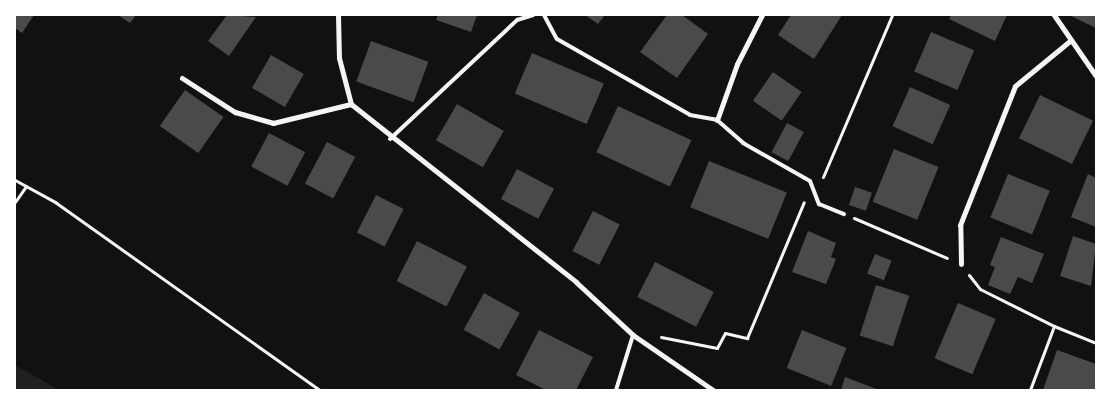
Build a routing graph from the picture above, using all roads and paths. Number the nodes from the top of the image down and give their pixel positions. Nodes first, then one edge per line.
1 (338, 15) edge
2 (533, 15) edge
3 (544, 15) edge
4 (762, 15) edge
5 (892, 15) edge
6 (1054, 15) edge
7 (1071, 40) junction
8 (1096, 76) edge
9 (182, 78) dead end
10 (351, 104) junction
11 (717, 120) junction
12 (390, 139) junction
13 (15, 180) edge
14 (26, 186) junction
15 (815, 187) junction
16 (15, 202) edge
17 (844, 214) joint
18 (961, 264) junction
19 (1054, 326) junction
20 (633, 335) junction
21 (1096, 343) edge
22 (320, 390) edge
23 (616, 390) edge
24 (713, 390) edge
25 (1030, 390) edge

1 - 10 street
2 - 12 lane
3 - 11 lane
4 - 11 street
5 - 15 path
6 - 7 street
7 - 8 street
7 - 18 street
9 - 10 street
10 - 12 street
11 - 15 lane
12 - 20 street
13 - 14 path
14 - 16 path
14 - 22 path
15 - 17 lane
15 - 20 path
17 - 18 path
18 - 19 path
19 - 21 path
19 - 25 path
20 - 23 lane
20 - 24 street

